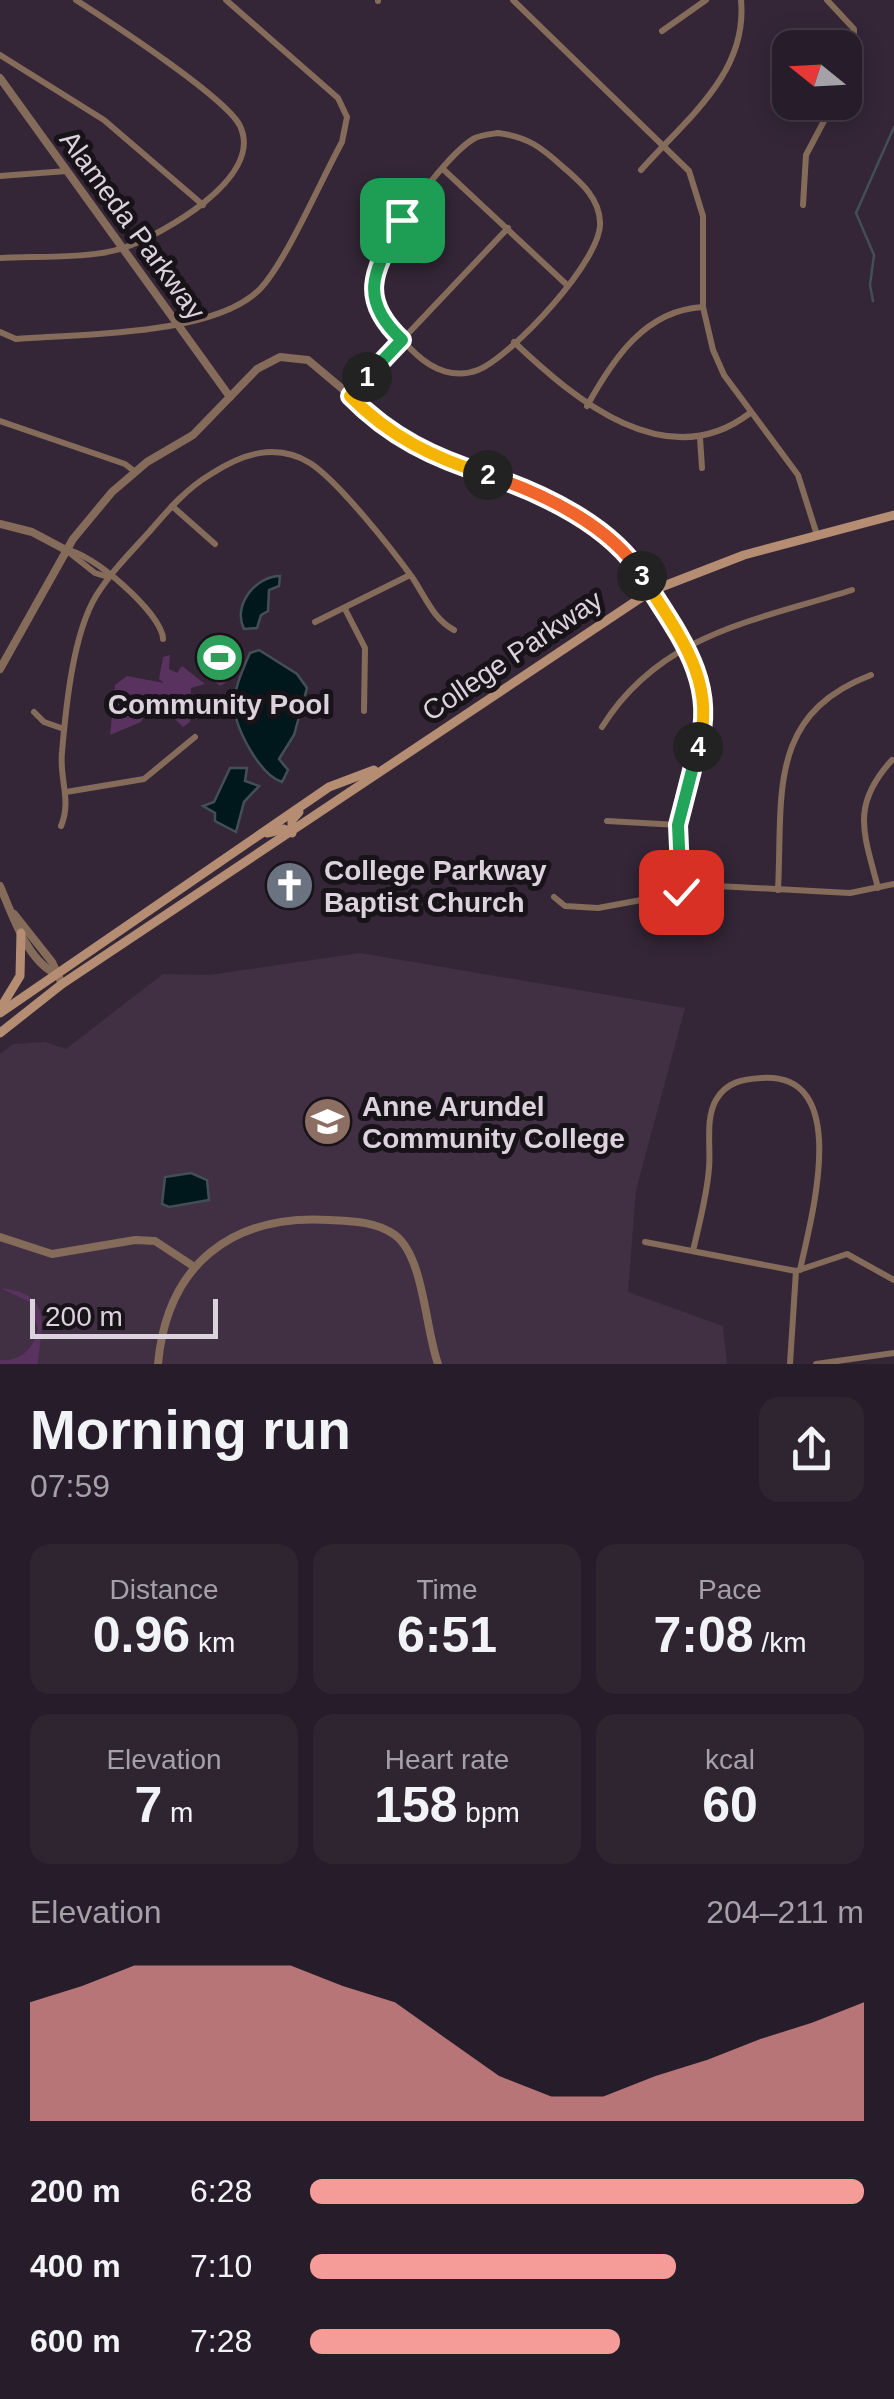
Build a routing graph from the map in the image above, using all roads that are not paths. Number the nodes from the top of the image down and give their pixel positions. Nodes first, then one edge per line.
1 (76, 0) edge
2 (226, 0) edge
3 (513, 0) edge
4 (706, 0) edge
5 (741, 0) edge
6 (828, 0) edge
7 (854, 30) edge
8 (662, 31) dead end
9 (0, 55) edge
10 (0, 78) edge
11 (4, 89) edge
12 (823, 120) edge
13 (664, 143) junction
14 (444, 170) junction
15 (641, 170) dead end
16 (67, 171) junction
17 (0, 176) edge
18 (203, 205) junction
19 (804, 205) dead end
20 (508, 228) junction
21 (121, 249) junction
22 (0, 258) edge
23 (567, 285) junction
24 (703, 307) junction
25 (177, 326) junction
26 (0, 332) edge
27 (402, 340) junction
28 (514, 342) junction
29 (350, 396) junction
30 (230, 397) junction
31 (587, 406) junction
32 (750, 413) junction
33 (0, 421) edge
34 (700, 438) junction
35 (702, 468) dead end
36 (134, 472) junction
37 (172, 506) junction
38 (894, 515) edge
39 (0, 524) edge
40 (817, 535) junction
41 (215, 544) dead end
42 (66, 550) junction
43 (410, 575) junction
44 (109, 578) junction
45 (852, 590) dead end
46 (651, 591) junction
47 (345, 609) junction
48 (315, 622) dead end
49 (454, 630) dead end
50 (163, 638) dead end
51 (686, 645) junction
52 (0, 670) edge
53 (871, 675) dead end
54 (364, 711) dead end
55 (34, 712) dead end
56 (602, 727) dead end
57 (64, 728) junction
58 (195, 737) dead end
59 (892, 760) edge
60 (386, 765) junction
61 (329, 787) junction
62 (66, 792) junction
63 (607, 821) dead end
64 (678, 825) junction
65 (61, 826) dead end
66 (292, 833) junction
67 (247, 843) junction
68 (894, 884) edge
69 (0, 886) edge
70 (878, 888) junction
71 (778, 890) junction
72 (681, 892) junction
73 (554, 897) dead end
74 (11, 912) junction
75 (2, 920) edge
76 (21, 933) junction
77 (54, 973) junction
78 (62, 984) junction
79 (0, 1010) edge
80 (0, 1033) edge
81 (0, 1236) edge
82 (646, 1242) dead end
83 (693, 1251) junction
84 (193, 1266) junction
85 (798, 1270) junction
86 (894, 1280) edge
87 (894, 1353) edge
88 (158, 1364) edge
89 (438, 1364) edge
90 (790, 1364) edge
91 (816, 1364) edge

1 - 18 street
2 - 25 street
3 - 13 street
4 - 8 street
5 - 13 street
6 - 7 street
9 - 18 street
10 - 11 street, Alameda Parkway
11 - 16 street, Alameda Parkway
12 - 19 street
13 - 15 street
13 - 24 street
14 - 20 street
14 - 23 street
14 - 27 street
16 - 17 street
16 - 21 street, Alameda Parkway
18 - 21 street
20 - 23 street
20 - 27 street
21 - 22 street
21 - 25 street, Alameda Parkway
23 - 28 street
24 - 31 street
24 - 32 street
25 - 26 street
25 - 30 street, Alameda Parkway
27 - 28 street
27 - 29 street
28 - 31 street
29 - 30 street
29 - 46 street
30 - 36 street
31 - 34 street
32 - 34 street
32 - 40 street
33 - 36 street
34 - 35 street
36 - 42 street
37 - 41 street
37 - 43 street
37 - 44 street
38 - 40 main road, College Parkway
39 - 42 street
40 - 46 main road, College Parkway
42 - 44 street
42 - 52 street
43 - 47 street
43 - 49 street
44 - 50 street
44 - 57 street
45 - 51 street
46 - 51 street
46 - 60 main road, College Parkway
47 - 48 street
47 - 54 street
51 - 56 street
51 - 64 street
53 - 71 street
55 - 57 street
57 - 62 street
58 - 62 street
59 - 70 street
60 - 61 main road, College Parkway
60 - 66 main road, College Parkway
61 - 66 main road
61 - 67 main road, College Parkway
62 - 65 street
63 - 64 street
64 - 72 street
66 - 67 main road
66 - 78 main road, College Parkway
67 - 77 main road, College Parkway
68 - 70 street
69 - 74 street
70 - 71 street
71 - 72 street
72 - 73 street
74 - 75 street
74 - 76 street
74 - 77 street
76 - 77 street
76 - 79 main road
77 - 78 street
77 - 79 main road, College Parkway
78 - 80 main road, College Parkway
81 - 84 street
82 - 83 street
83 - 85 street
83 - 85 street
84 - 88 street
84 - 89 street
85 - 86 street
85 - 90 street
87 - 91 street

